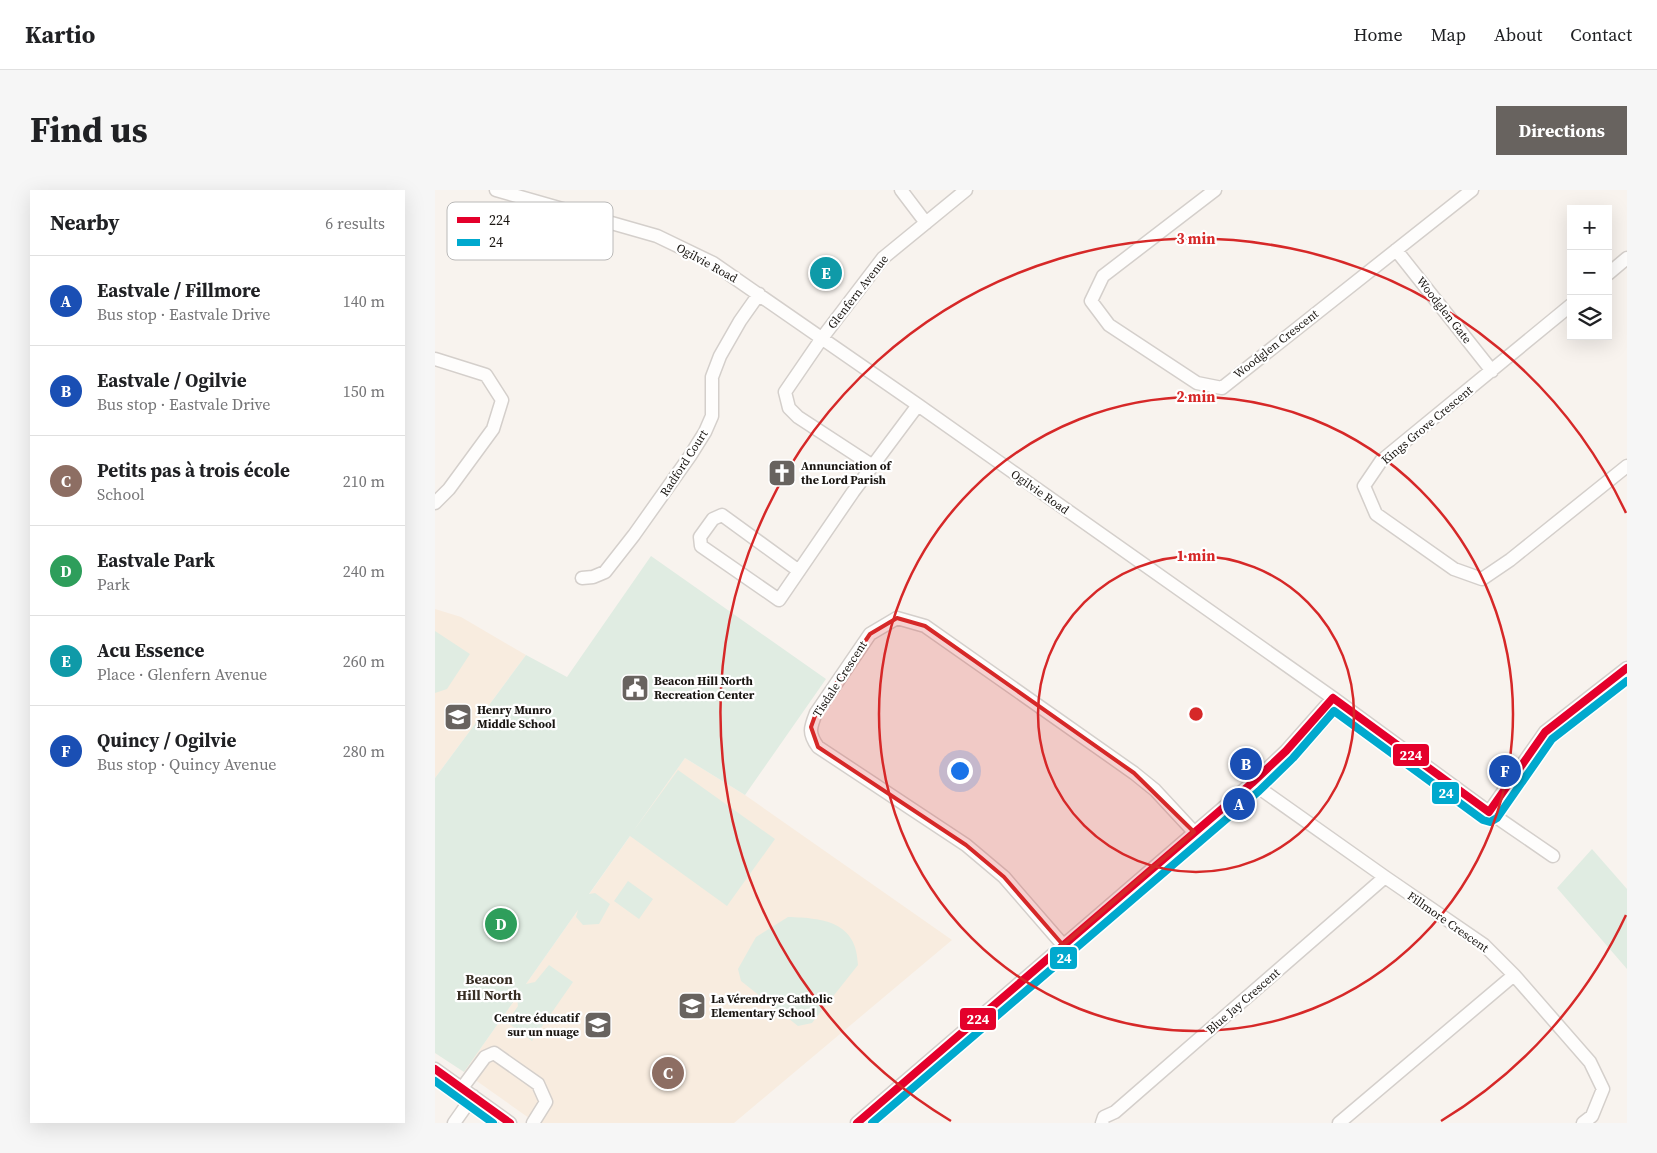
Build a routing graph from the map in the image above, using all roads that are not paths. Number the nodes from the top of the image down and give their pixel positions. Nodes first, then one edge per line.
1 (496, 190) edge
2 (901, 190) edge
3 (966, 190) edge
4 (1215, 190) edge
5 (1472, 190) edge
6 (538, 202) edge
7 (613, 223) edge
8 (926, 223) junction
9 (1396, 250) junction
10 (1627, 258) edge
11 (1612, 271) edge
12 (759, 294) junction
13 (1567, 308) edge
14 (822, 338) junction
15 (435, 359) edge
16 (1492, 371) junction
17 (918, 405) junction
18 (873, 466) junction
19 (1627, 466) edge
20 (435, 503) edge
21 (799, 571) junction
22 (582, 578) dead end
23 (1627, 668) edge
24 (1333, 698) junction
25 (1252, 783) junction
26 (1489, 812) junction
27 (1194, 832) junction
28 (1553, 856) dead end
29 (1385, 878) junction
30 (1063, 945) junction
31 (1514, 975) junction
32 (435, 1069) edge
33 (461, 1088) junction
34 (473, 1096) junction
35 (454, 1123) edge
36 (510, 1123) edge
37 (533, 1123) edge
38 (857, 1123) edge
39 (1102, 1123) edge
40 (1339, 1123) edge
41 (1583, 1123) edge

1 - 6 street, Ogilvie Road
2 - 8 street
3 - 8 street, Glenfern Avenue
4 - 9 street, Woodglen Crescent
5 - 9 street, Woodglen Crescent
7 - 12 street, Ogilvie Road
8 - 14 street, Glenfern Avenue
9 - 16 street, Woodglen Gate
10 - 11 street
12 - 14 street, Ogilvie Road
12 - 22 street, Radford Court
13 - 16 street, Kings Grove Crescent
14 - 17 street, Ogilvie Road
14 - 18 street, Glenfern Avenue
15 - 20 street
16 - 19 street, Kings Grove Crescent
17 - 18 street
17 - 24 street, Ogilvie Road
18 - 21 street
21 - 21 street
23 - 26 street
24 - 25 street
24 - 26 street, Ogilvie Road
25 - 27 street
25 - 29 street, Fillmore Crescent
26 - 28 street, Ogilvie Road
27 - 30 street
27 - 30 street, Tisdale Crescent
29 - 31 street, Fillmore Crescent
29 - 39 street, Blue Jay Crescent
30 - 38 street
31 - 40 street
31 - 41 street, Fillmore Crescent
32 - 33 street
33 - 34 street
33 - 37 street
34 - 35 street
34 - 36 street

